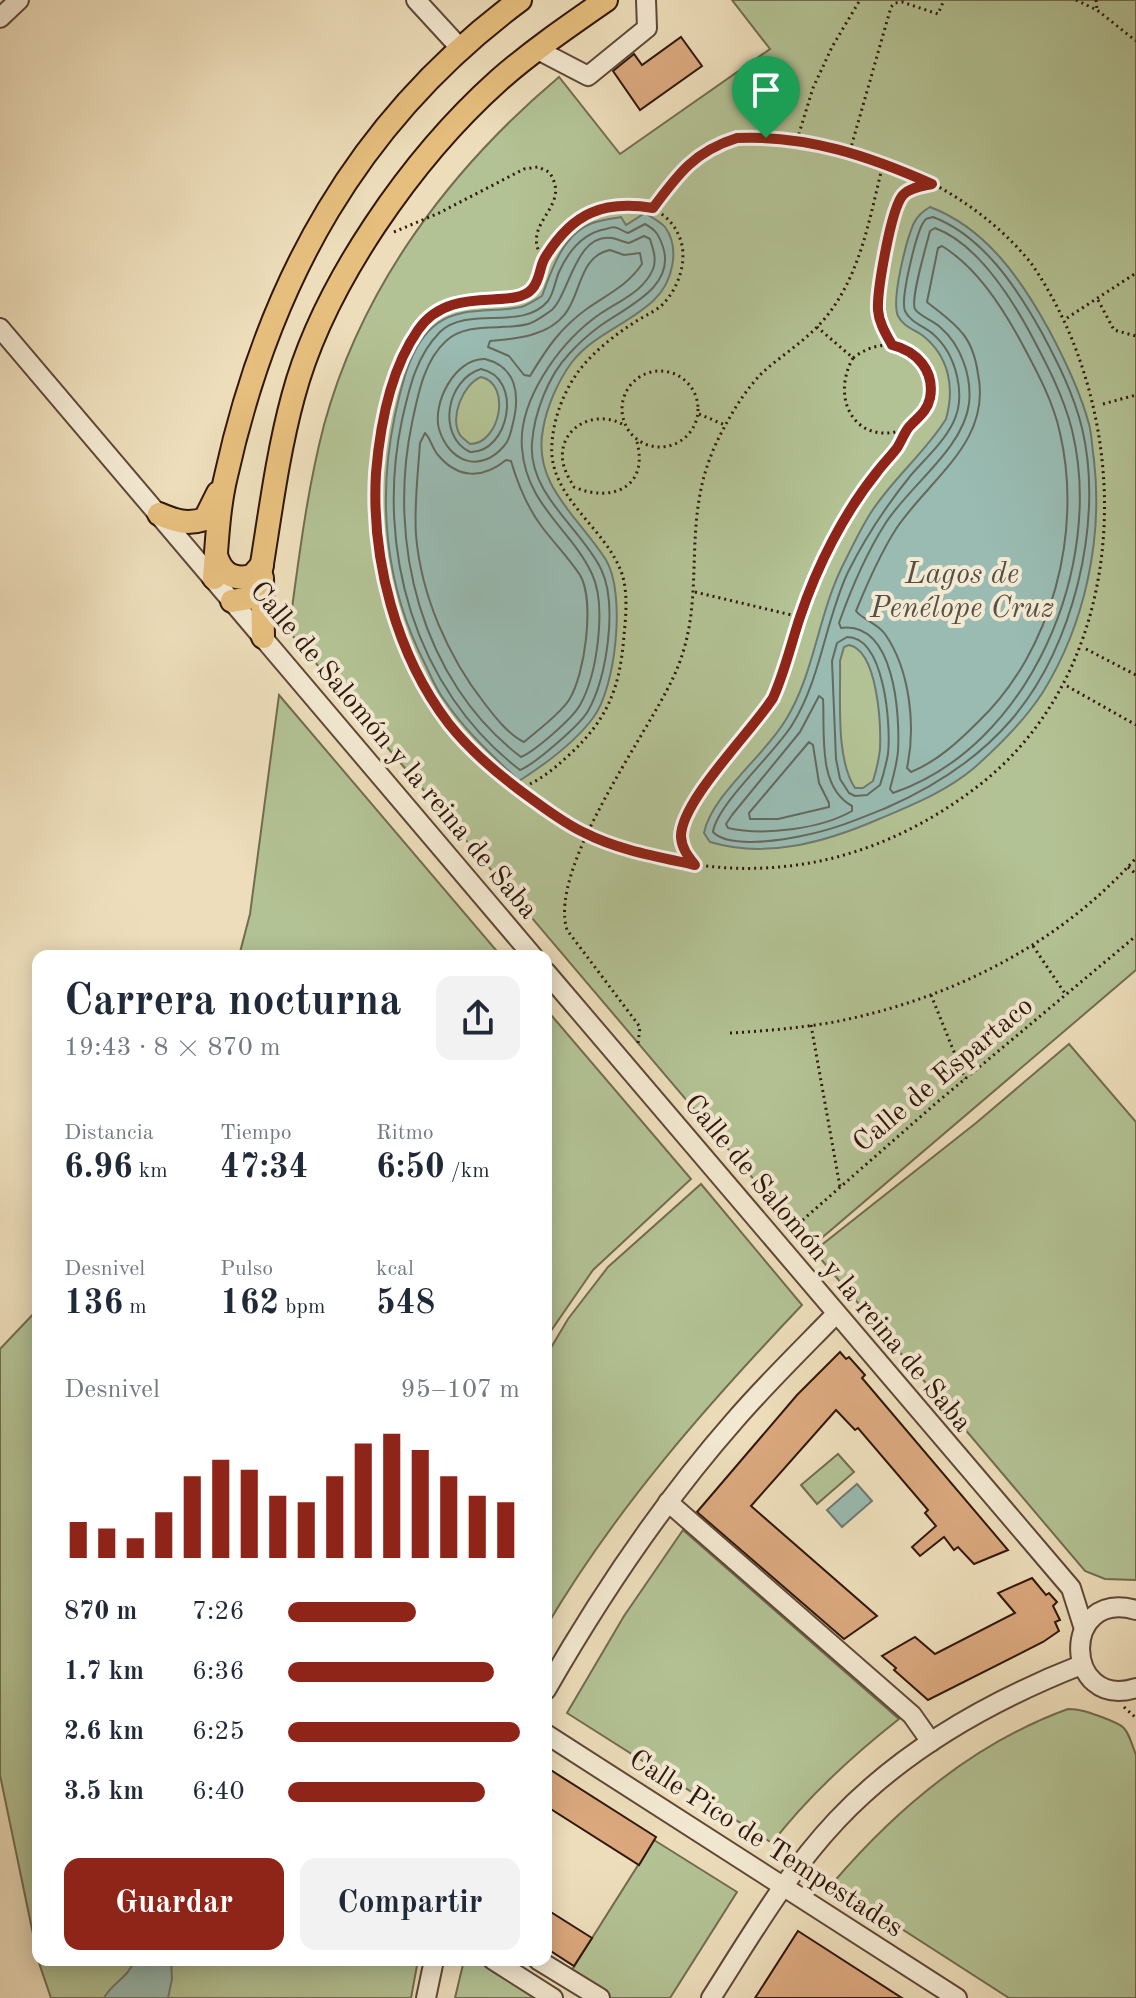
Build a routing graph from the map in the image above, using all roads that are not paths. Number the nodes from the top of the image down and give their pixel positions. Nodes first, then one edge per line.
1 (19, 0) edge
2 (416, 0) edge
3 (520, 0) edge
4 (606, 0) edge
5 (646, 0) edge
6 (0, 18) edge
7 (461, 49) junction
8 (538, 50) junction
9 (0, 328) edge
10 (225, 477) junction
11 (159, 514) junction
12 (216, 555) junction
13 (262, 565) junction
14 (214, 578) junction
15 (232, 601) junction
16 (263, 637) junction
17 (528, 950) edge
18 (552, 979) edge
19 (836, 1314) junction
20 (668, 1502) junction
21 (1071, 1588) junction
22 (1110, 1608) junction
23 (1136, 1610) edge
24 (1084, 1629) junction
25 (1081, 1665) junction
26 (552, 1680) edge
27 (1134, 1692) edge
28 (552, 1738) edge
29 (931, 1742) junction
30 (784, 1887) junction
31 (433, 1966) edge
32 (502, 1966) edge
33 (548, 1966) edge
34 (426, 1998) edge
35 (553, 1998) edge
36 (600, 1998) edge
37 (711, 1998) edge
38 (957, 1998) edge

1 - 6 street
2 - 7 street
3 - 7 main road
4 - 8 main road
5 - 8 street
7 - 10 main road
8 - 13 main road
9 - 11 street, Calle de Salomón y la reina de Saba
10 - 11 main road
10 - 12 main road
11 - 14 street, Calle de Salomón y la reina de Saba
12 - 13 main road
12 - 14 main road
13 - 15 main road
13 - 16 main road
14 - 15 street, Calle de Salomón y la reina de Saba
15 - 16 street, Calle de Salomón y la reina de Saba
16 - 17 street, Calle de Salomón y la reina de Saba
18 - 19 street, Calle de Salomón y la reina de Saba
19 - 20 street
19 - 21 street, Calle de Salomón y la reina de Saba
20 - 26 street
20 - 29 street
21 - 22 street, Calle de Salomón y la reina de Saba
21 - 24 street, Calle de Salomón y la reina de Saba
22 - 23 street
22 - 24 street
24 - 25 street
25 - 27 street
25 - 29 street
28 - 30 street, Calle Pico de Tempestades
29 - 30 street
30 - 37 street
30 - 38 street, Calle Pico de Tempestades
31 - 34 street
32 - 35 street
33 - 36 street

